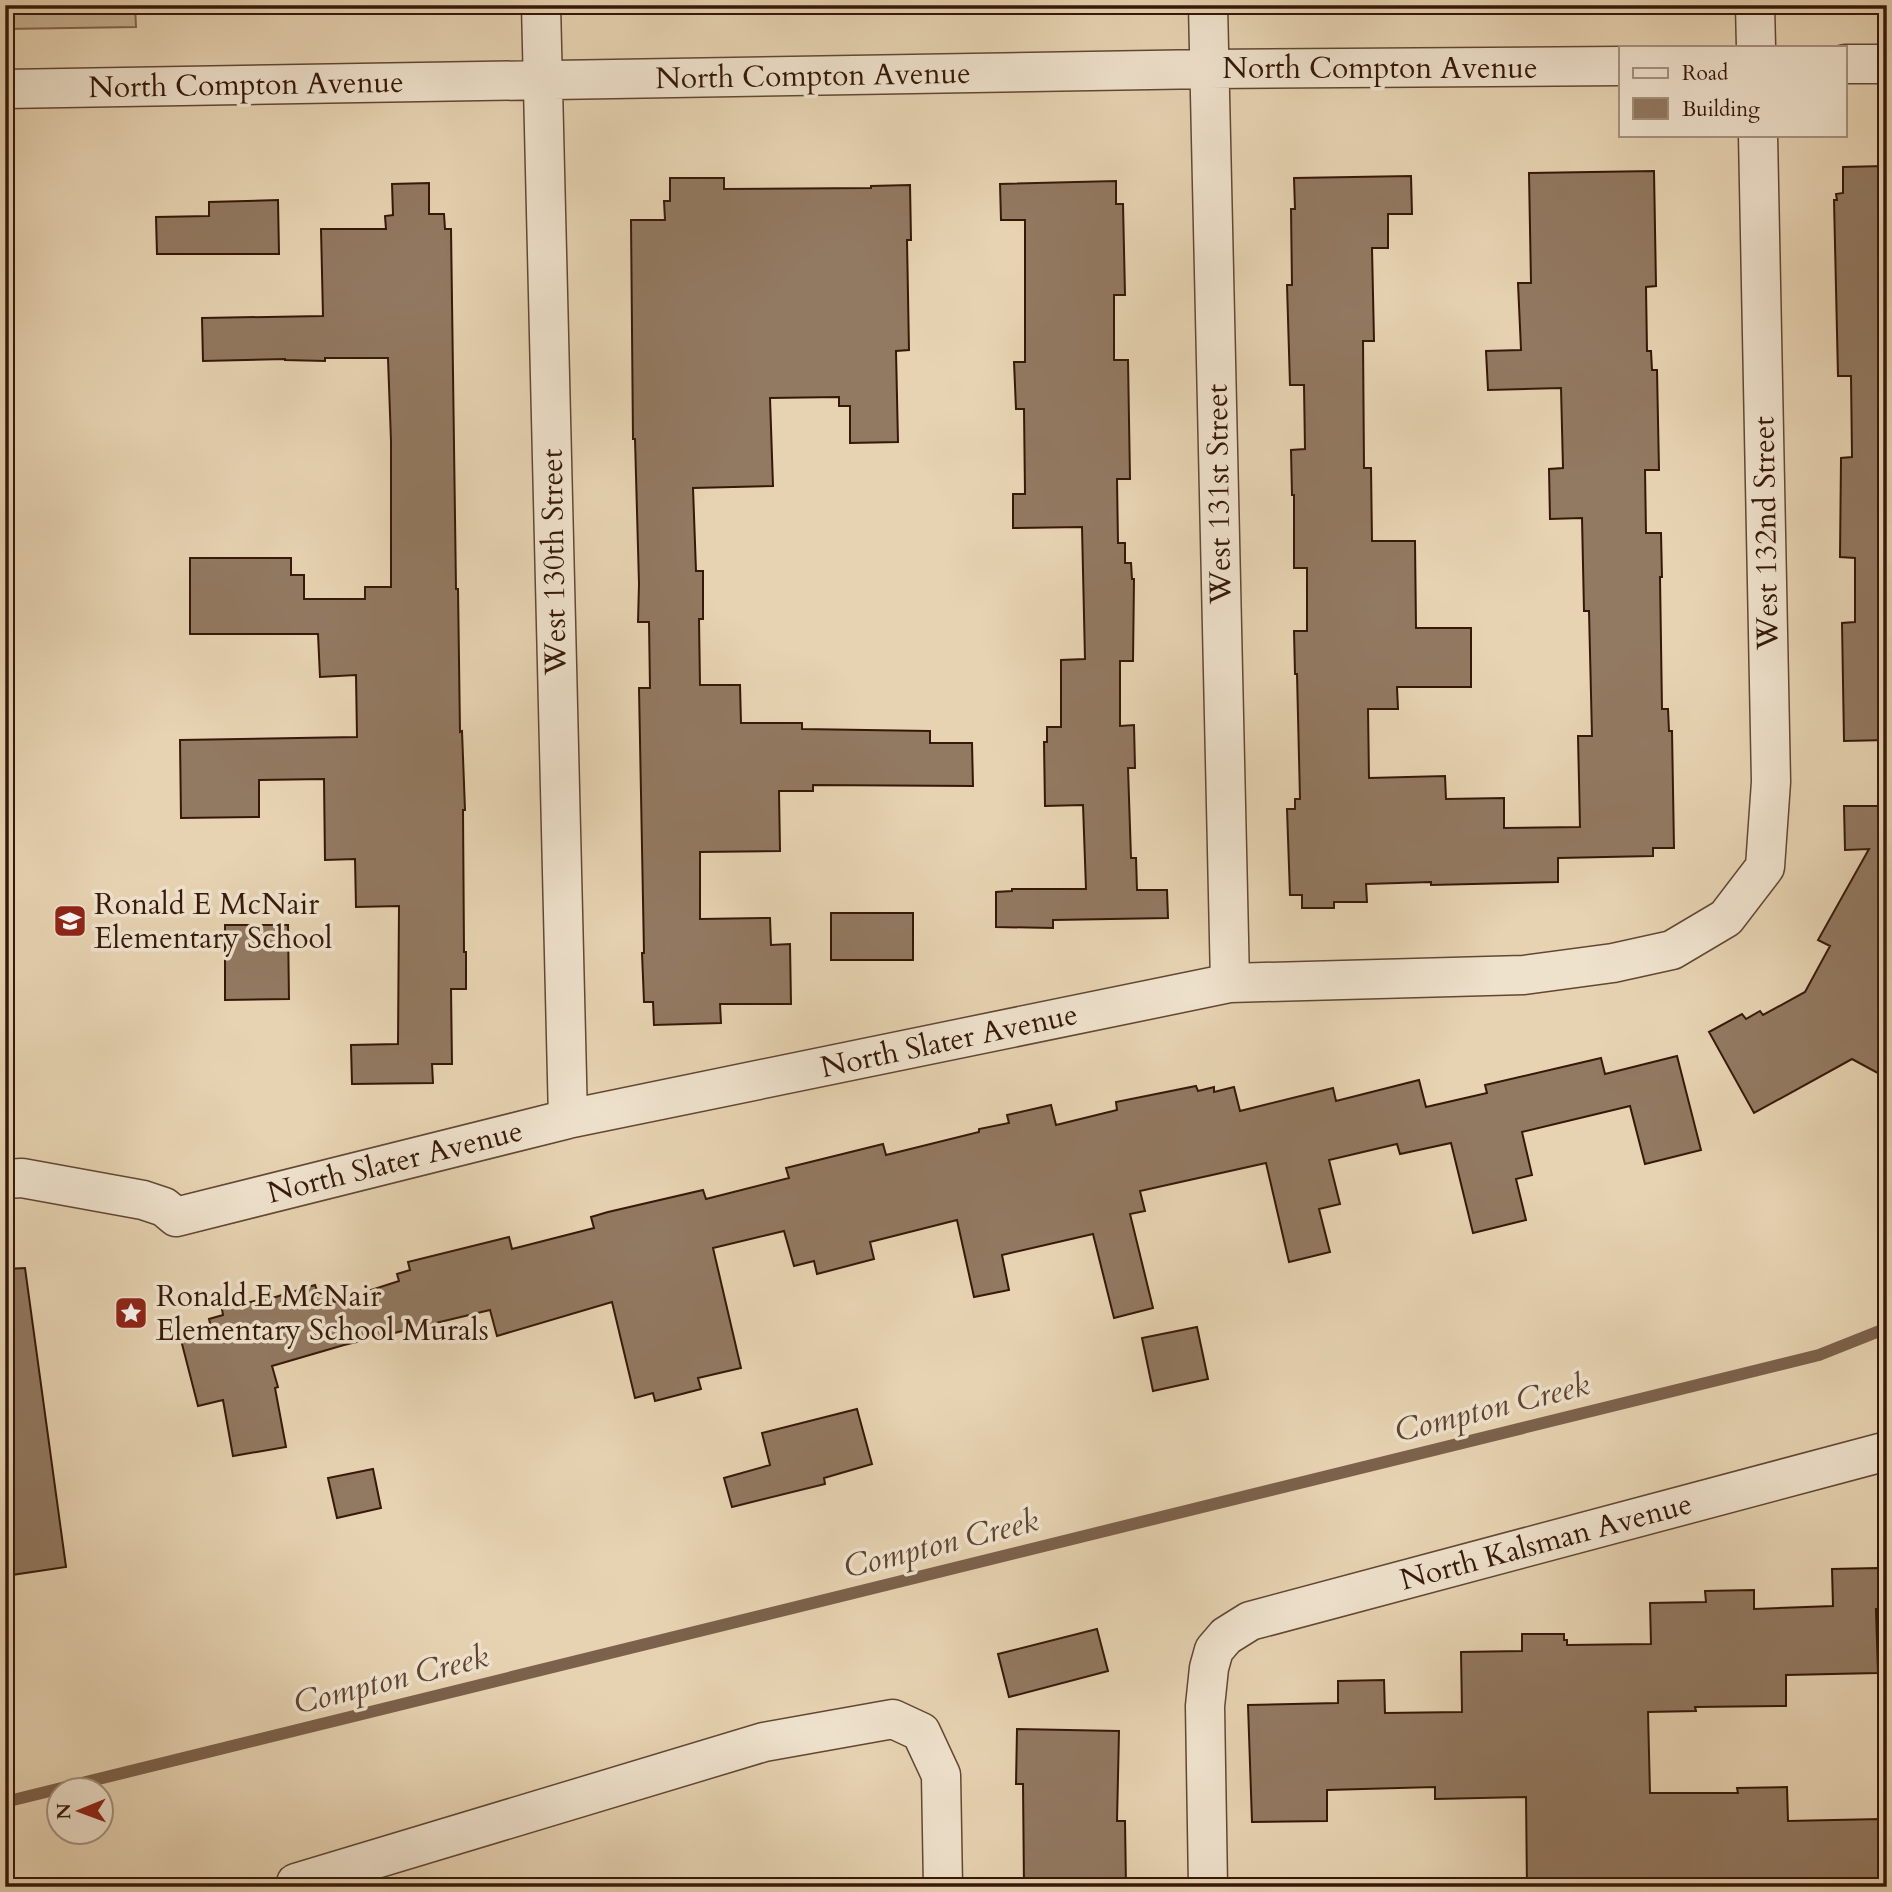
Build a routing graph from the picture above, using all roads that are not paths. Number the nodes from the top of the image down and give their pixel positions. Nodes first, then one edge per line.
1 (541, 5) edge
2 (1208, 5) edge
3 (1755, 5) edge
4 (1756, 46) edge
5 (1846, 64) edge
6 (1887, 64) edge
7 (1619, 66) edge
8 (1209, 69) junction
9 (542, 80) junction
10 (5, 89) edge
11 (1758, 136) edge
12 (1726, 918) joint
13 (1230, 983) junction
14 (568, 1119) junction
15 (5, 1179) edge
16 (1887, 1451) edge
17 (295, 1887) edge
18 (943, 1887) edge
19 (1208, 1887) edge

1 - 9 street, West 130th Street
2 - 8 street, West 131st Street
3 - 4 street
5 - 6 street
7 - 8 street, North Compton Avenue
8 - 9 street, North Compton Avenue
8 - 13 street, West 131st Street
9 - 10 street, North Compton Avenue
9 - 14 street, West 130th Street
11 - 12 street, West 132nd Street
12 - 13 street, North Slater Avenue
13 - 14 street, North Slater Avenue
14 - 15 street, North Slater Avenue
16 - 19 street, North Kalsman Avenue
17 - 18 street

